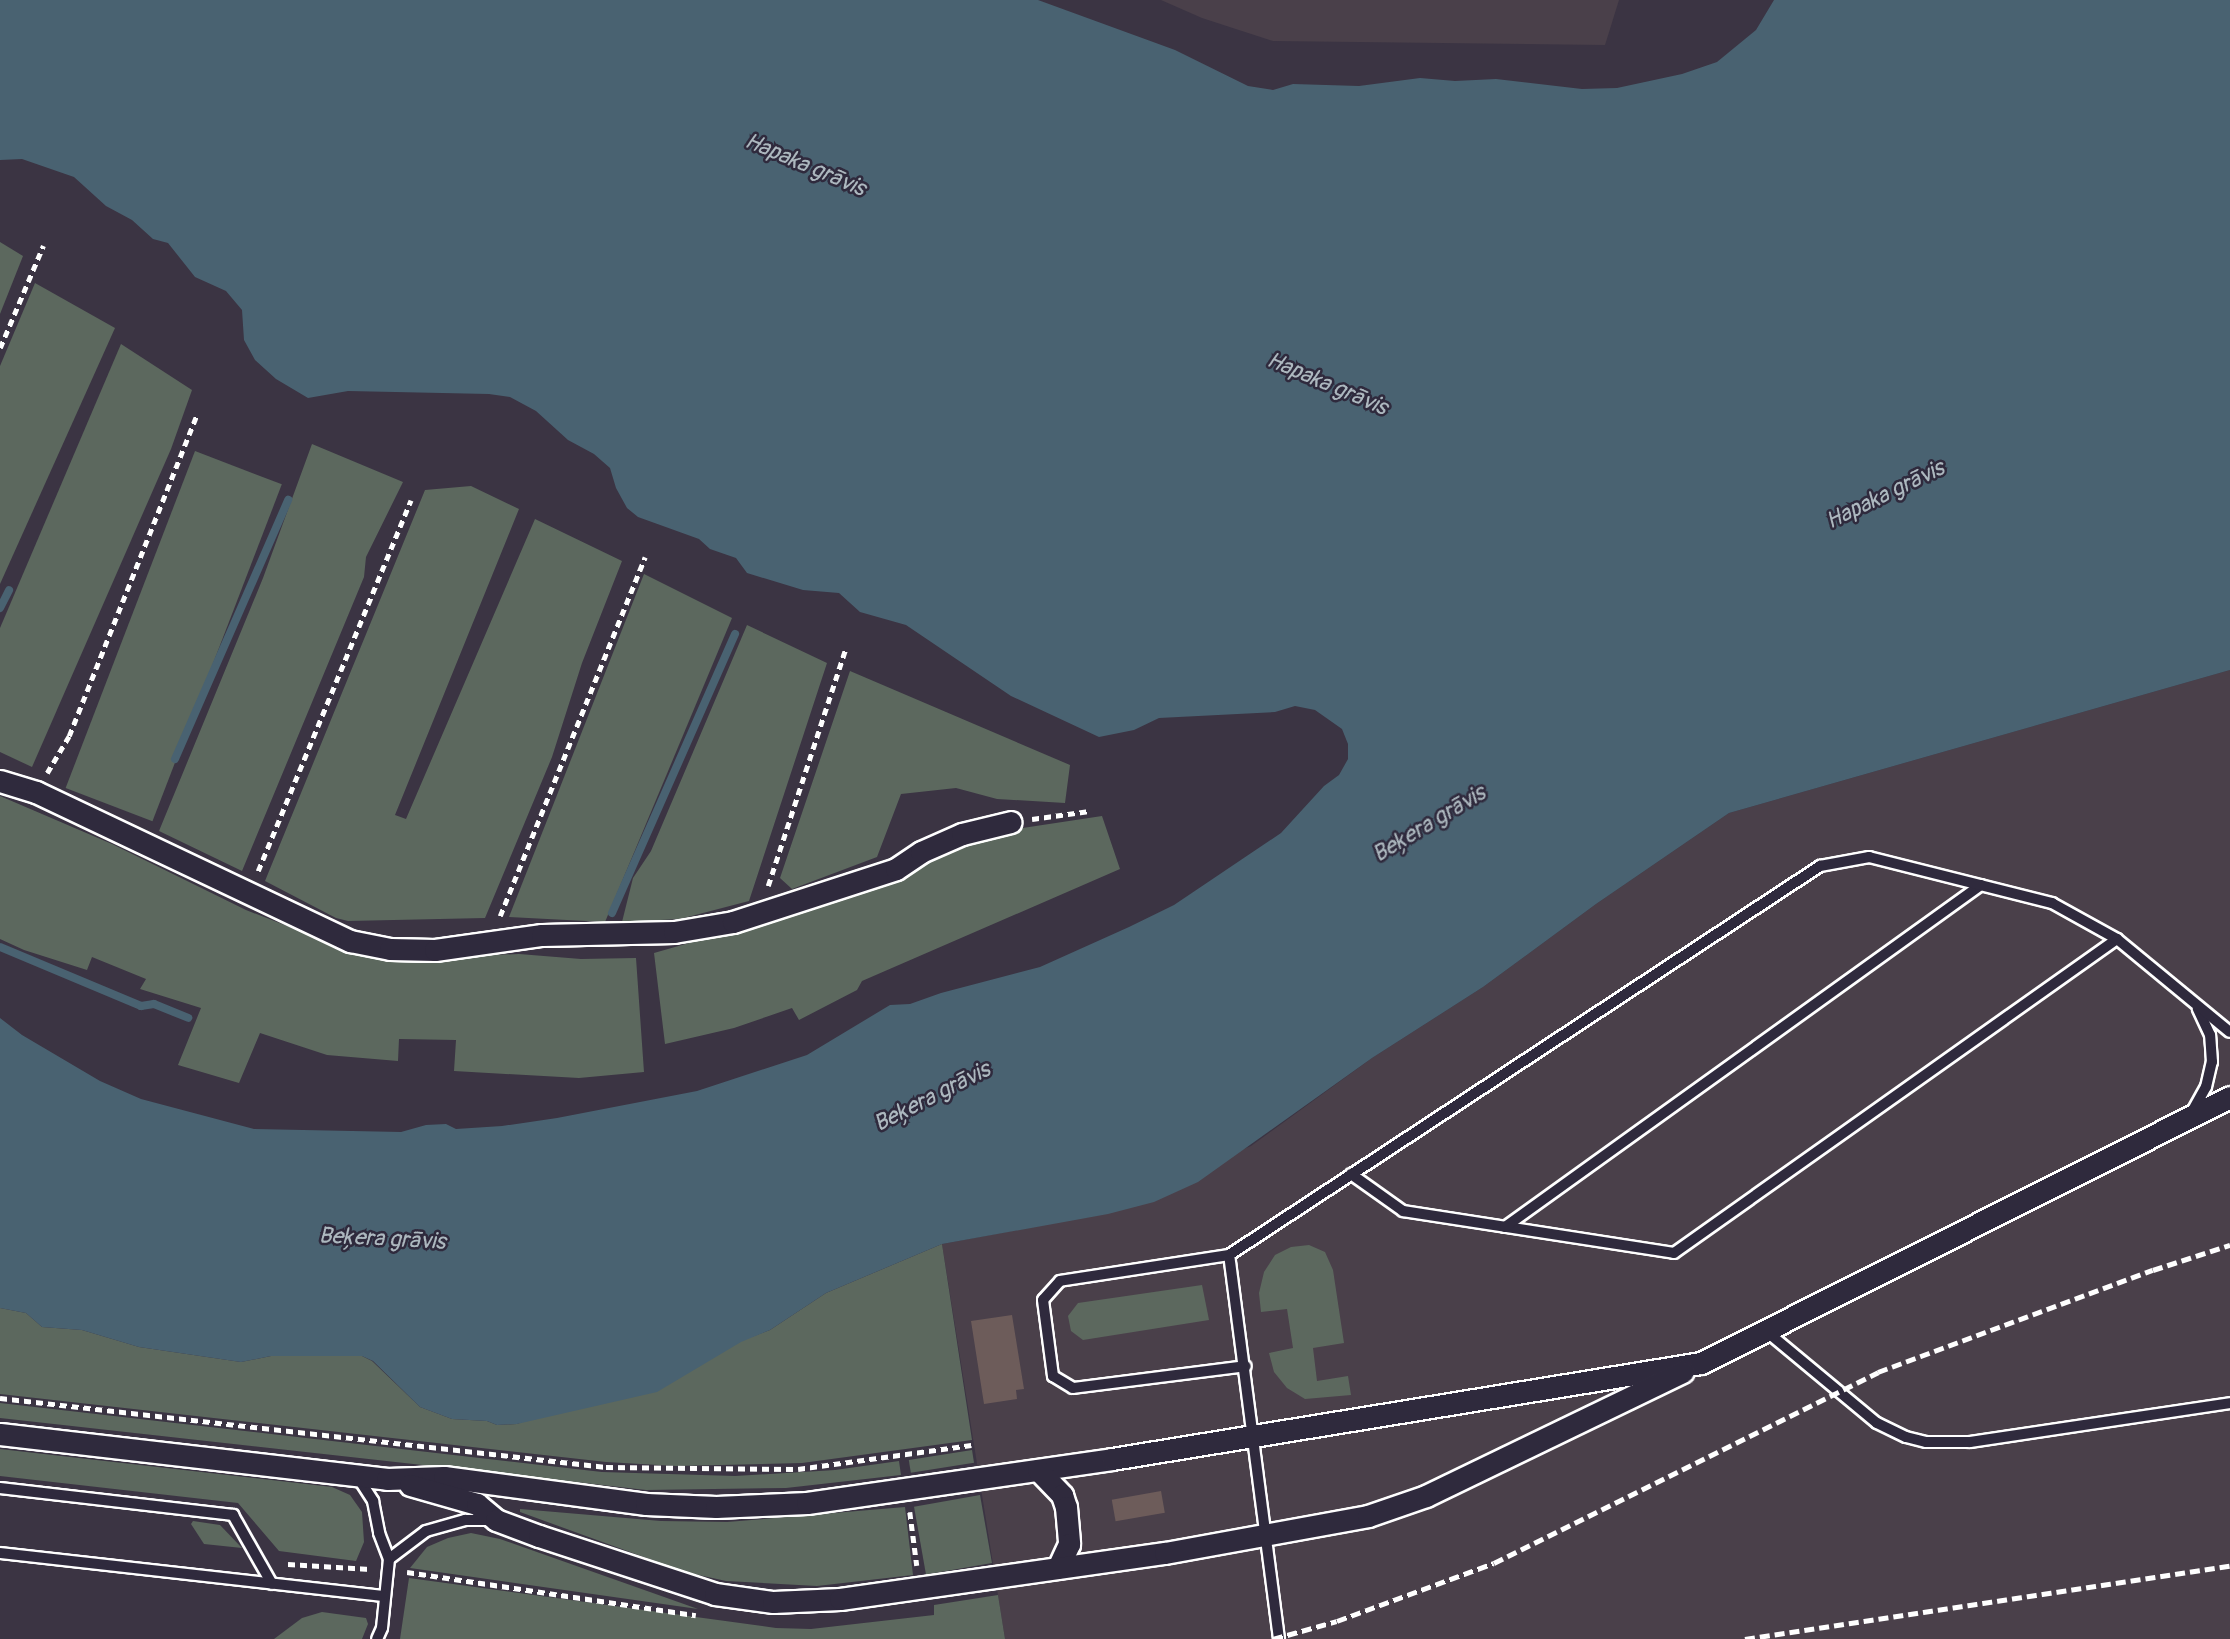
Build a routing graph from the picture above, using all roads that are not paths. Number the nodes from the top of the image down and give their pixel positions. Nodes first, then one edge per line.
1 (0, 781) edge
2 (1011, 822) road end
3 (1981, 885) junction
4 (2118, 939) junction
5 (2192, 1001) junction
6 (2230, 1032) edge
7 (2230, 1097) edge
8 (2190, 1116) junction
9 (1351, 1174) junction
10 (1505, 1227) junction
11 (1229, 1255) junction
12 (1766, 1331) junction
13 (1701, 1363) junction
14 (1245, 1366) junction
15 (2230, 1403) edge
16 (0, 1434) edge
17 (1254, 1437) junction
18 (1038, 1470) junction
19 (357, 1475) junction
20 (387, 1479) junction
21 (0, 1488) edge
22 (496, 1520) junction
23 (1265, 1534) junction
24 (0, 1553) edge
25 (389, 1559) junction
26 (1059, 1568) junction
27 (272, 1584) junction
28 (383, 1596) junction
29 (377, 1639) edge
30 (1279, 1639) edge

1 - 2 street
3 - 4 lane
3 - 9 lane
3 - 10 lane
4 - 5 lane
4 - 10 lane
5 - 6 lane
5 - 8 lane
7 - 8 street
8 - 12 street
9 - 10 lane
9 - 11 lane
11 - 14 lane
11 - 14 lane
12 - 13 street
12 - 15 lane
13 - 17 street
13 - 23 street
14 - 17 lane
16 - 19 street
17 - 18 street
17 - 23 lane
18 - 20 street
18 - 26 street
19 - 20 street
19 - 25 lane
20 - 22 street
21 - 27 lane
22 - 25 lane
22 - 26 street
23 - 26 street
23 - 30 lane
24 - 27 lane
25 - 28 lane
27 - 28 lane
28 - 29 lane

